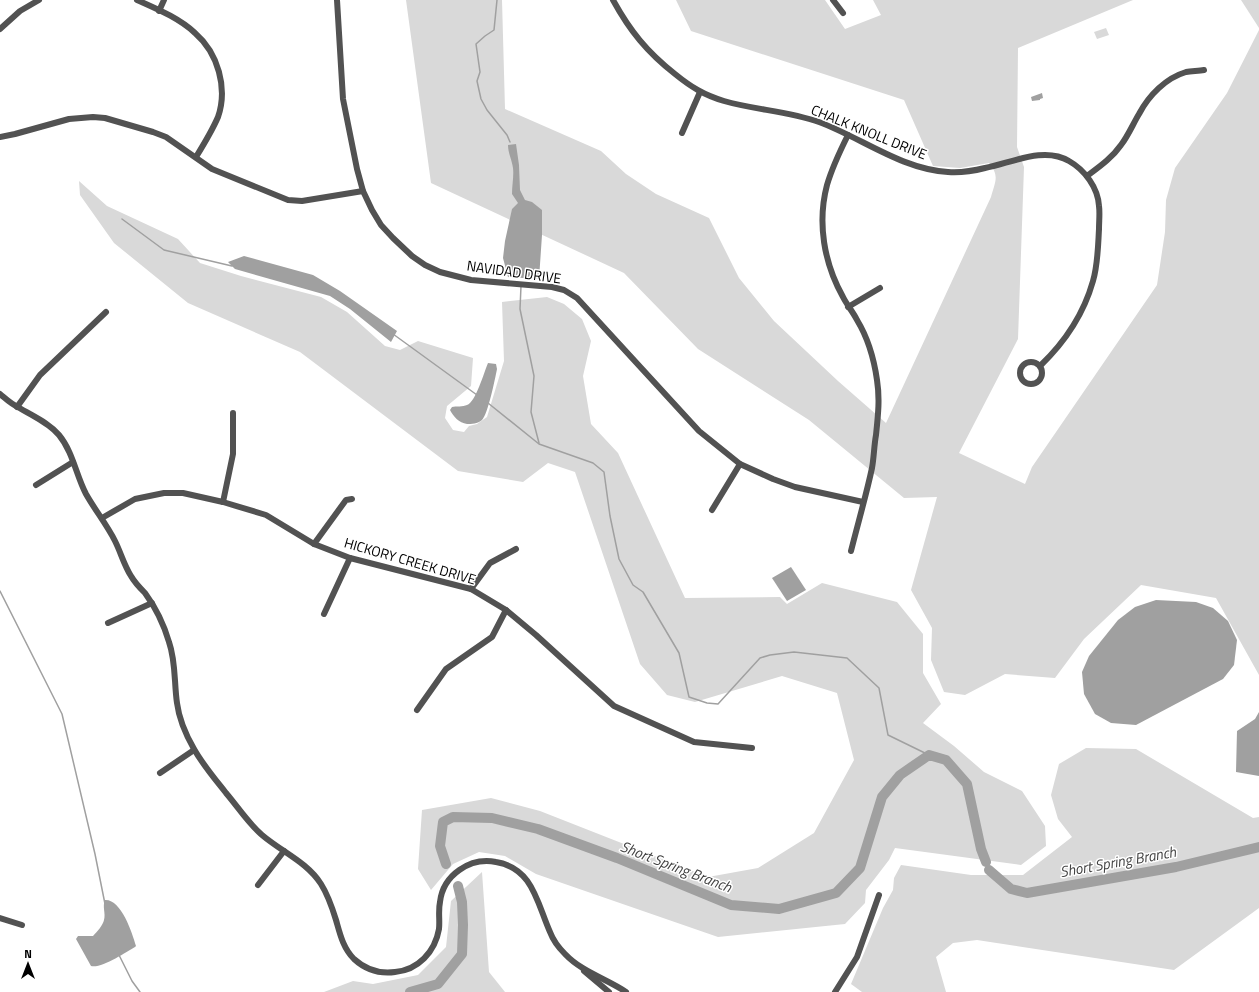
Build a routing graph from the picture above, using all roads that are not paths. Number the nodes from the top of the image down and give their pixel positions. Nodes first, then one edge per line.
1 (39, 0) edge
2 (137, 0) edge
3 (164, 0) edge
4 (337, 0) edge
5 (613, 0) edge
6 (833, 0) edge
7 (159, 11) junction
8 (843, 13) dead end
9 (0, 29) edge
10 (1204, 70) dead end
11 (700, 92) junction
12 (682, 133) dead end
13 (848, 134) junction
14 (0, 137) edge
15 (196, 157) junction
16 (1087, 176) junction
17 (363, 191) junction
18 (880, 288) dead end
19 (848, 307) junction
20 (106, 312) dead end
21 (1040, 366) dead end
22 (0, 394) edge
23 (17, 407) junction
24 (233, 413) dead end
25 (73, 462) junction
26 (740, 464) junction
27 (36, 485) dead end
28 (352, 499) dead end
29 (223, 502) junction
30 (863, 502) junction
31 (712, 510) dead end
32 (102, 518) junction
33 (314, 544) junction
34 (516, 549) dead end
35 (851, 551) dead end
36 (350, 558) junction
37 (471, 590) junction
38 (152, 603) junction
39 (506, 610) junction
40 (324, 614) dead end
41 (108, 623) dead end
42 (417, 710) dead end
43 (752, 748) dead end
44 (194, 750) junction
45 (160, 773) dead end
46 (284, 851) junction
47 (258, 885) dead end
48 (879, 895) dead end
49 (0, 918) edge
50 (22, 925) dead end
51 (580, 967) junction
52 (609, 992) edge
53 (626, 992) edge
54 (835, 992) edge

1 - 9 street
2 - 7 street
3 - 7 street
4 - 17 street, NAVIDAD DRIVE
5 - 11 street, CHALK KNOLL DRIVE
6 - 8 street
7 - 15 street
10 - 16 street
11 - 12 street
11 - 13 street, CHALK KNOLL DRIVE
13 - 16 street, CHALK KNOLL DRIVE
13 - 19 street
14 - 15 street
15 - 17 street
16 - 21 street, CHALK KNOLL DRIVE
17 - 26 street, NAVIDAD DRIVE
18 - 19 street
19 - 30 street
20 - 23 street
22 - 23 street
23 - 25 street
24 - 29 street
25 - 27 street
25 - 32 street
26 - 30 street, NAVIDAD DRIVE
26 - 31 street
28 - 33 street
29 - 32 street, HICKORY CREEK DRIVE
29 - 33 street, HICKORY CREEK DRIVE
30 - 35 street
32 - 38 street
33 - 36 street, HICKORY CREEK DRIVE
34 - 37 street
36 - 37 street, HICKORY CREEK DRIVE
36 - 40 street
37 - 39 street, HICKORY CREEK DRIVE
38 - 41 street
38 - 44 street
39 - 42 street
39 - 43 street, HICKORY CREEK DRIVE
44 - 45 street
44 - 46 street
46 - 47 street
46 - 51 street
48 - 54 street
49 - 50 street
51 - 52 street
51 - 53 street

